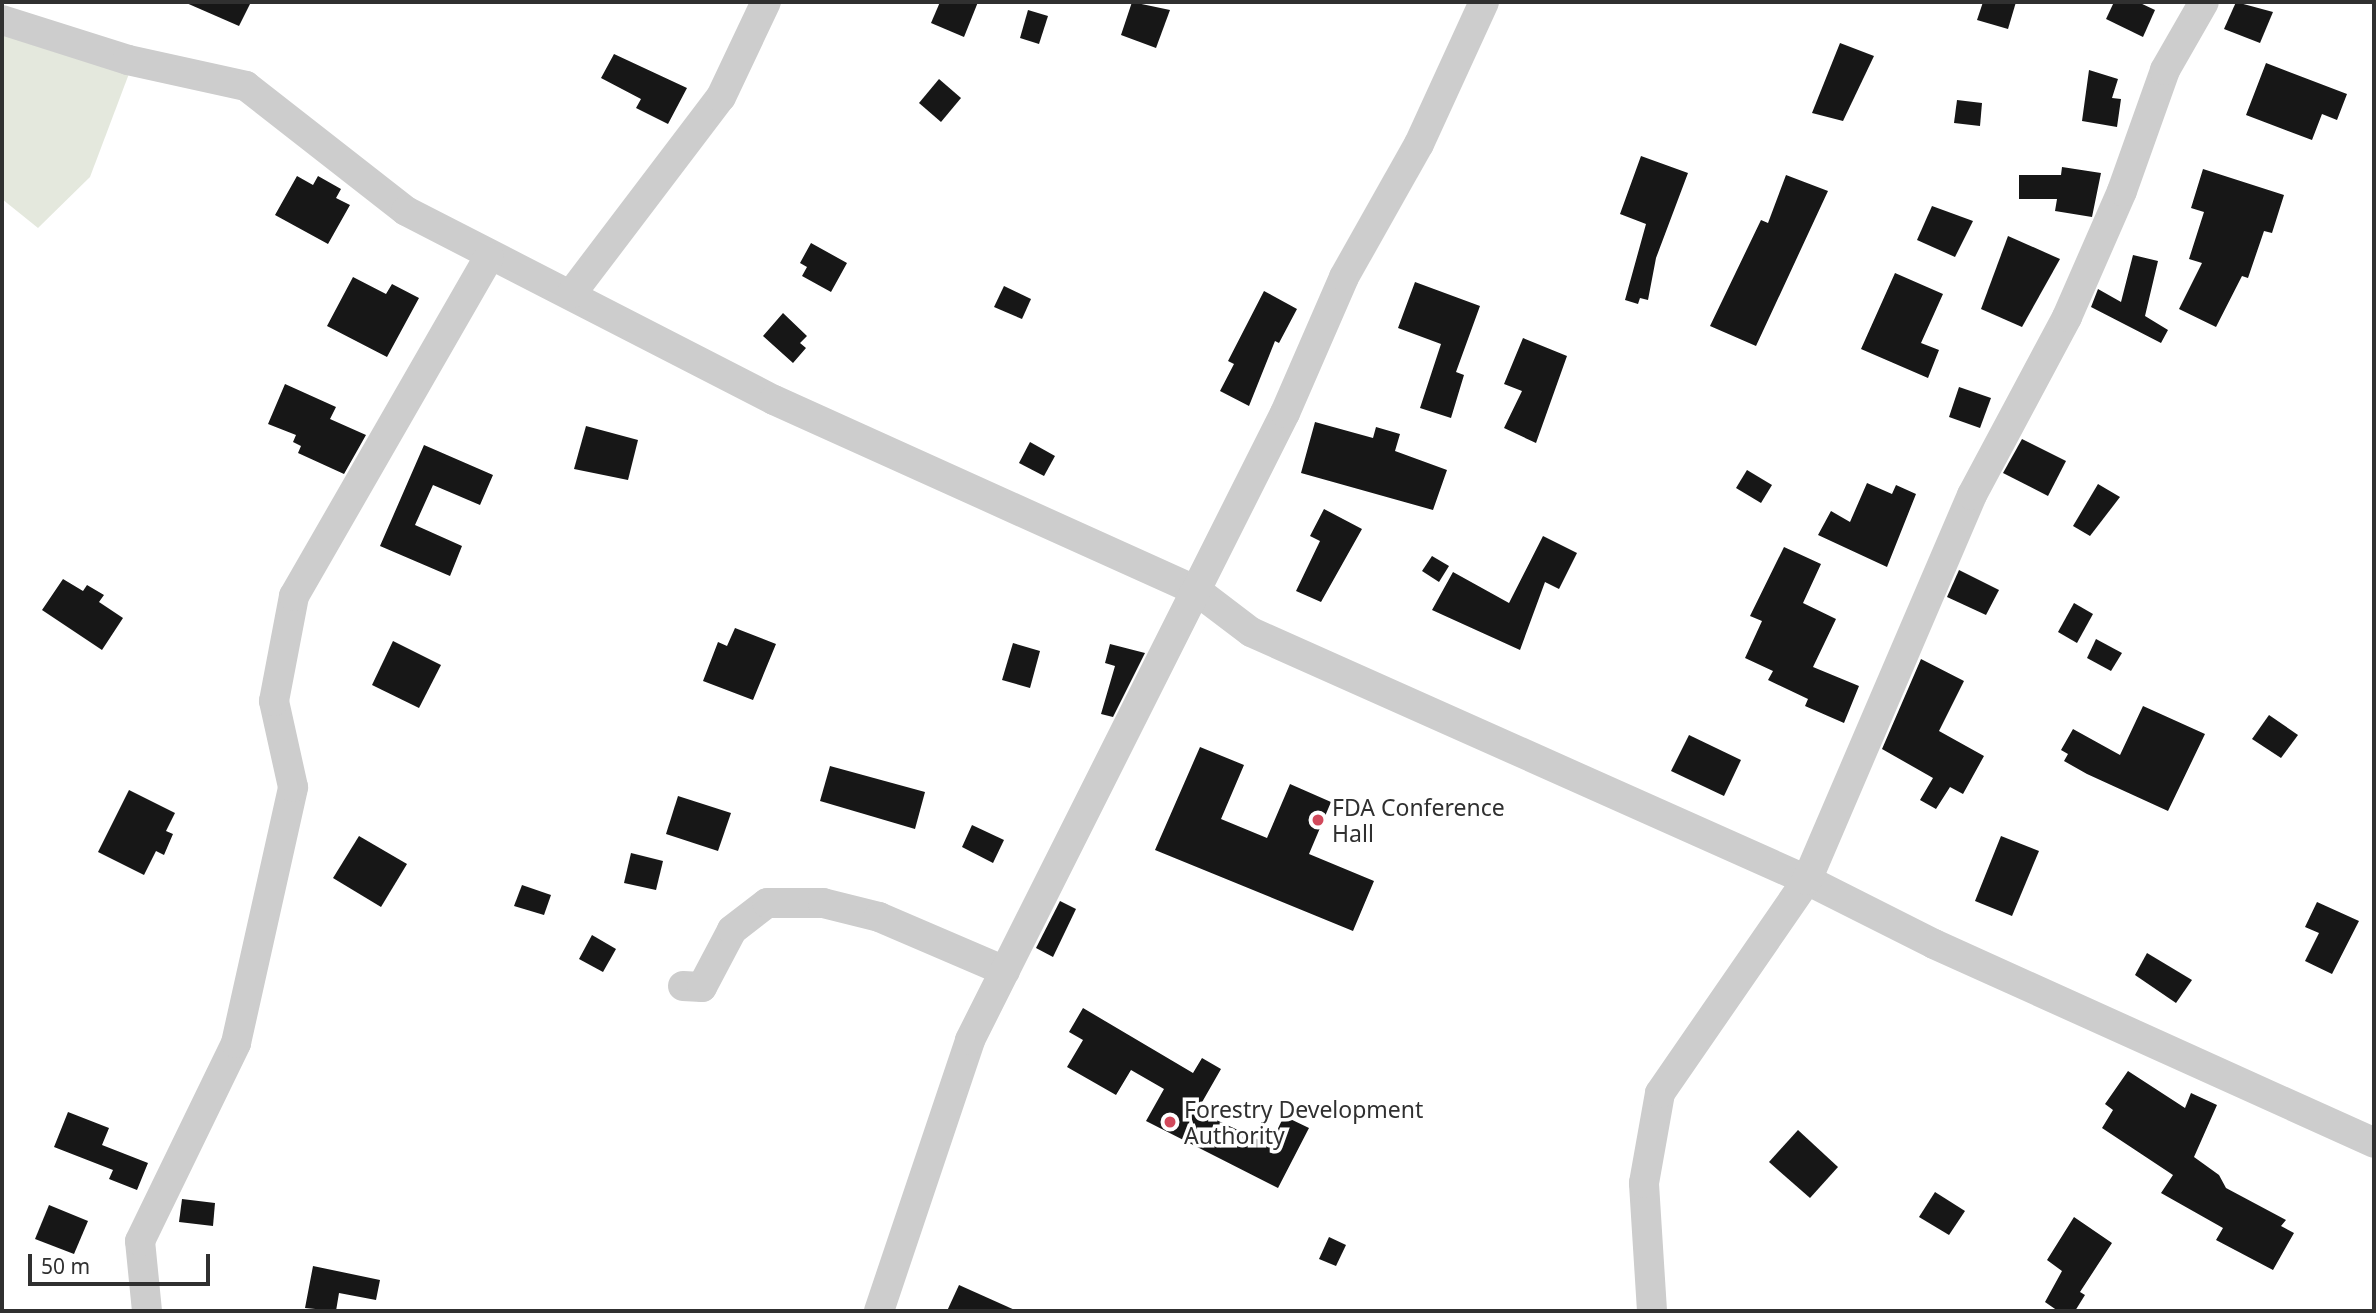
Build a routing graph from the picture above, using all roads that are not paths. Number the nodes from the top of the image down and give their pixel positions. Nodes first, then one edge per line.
1 (766, 2) edge
2 (1484, 2) edge
3 (2204, 2) edge
4 (2, 20) edge
5 (489, 257) junction
6 (572, 293) junction
7 (1198, 591) junction
8 (1807, 880) junction
9 (1005, 971) junction
10 (684, 986) dead end
11 (2374, 1143) edge
12 (147, 1311) edge
13 (879, 1311) edge
14 (1652, 1311) edge

1 - 6 street
2 - 7 street
3 - 8 street
4 - 5 street
5 - 6 street
5 - 12 street
6 - 7 street
7 - 8 street
7 - 9 street
8 - 11 street
8 - 14 street
9 - 10 street
9 - 13 street

